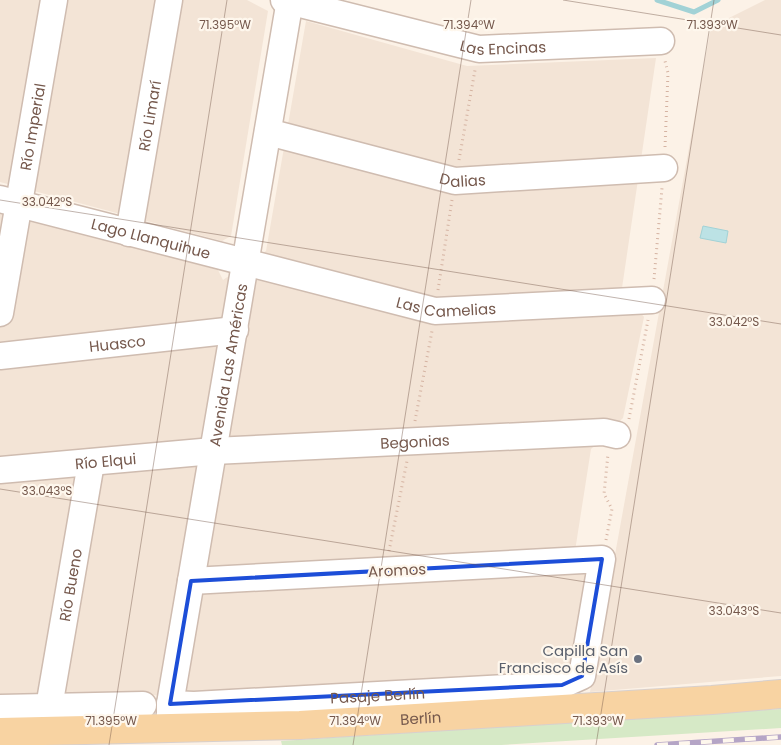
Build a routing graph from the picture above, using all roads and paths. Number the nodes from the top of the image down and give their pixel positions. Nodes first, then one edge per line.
1 (54, 0) edge
2 (169, 0) edge
3 (288, 0) edge
4 (661, 41) joint
5 (268, 132) junction
6 (664, 168) junction
7 (9, 201) edge
8 (129, 233) junction
9 (245, 262) junction
10 (652, 300) junction
11 (0, 312) edge
12 (235, 330) junction
13 (0, 356) edge
14 (617, 435) junction
15 (213, 451) junction
16 (92, 463) junction
17 (0, 470) edge
18 (602, 559) junction
19 (191, 582) junction
20 (781, 694) edge
21 (143, 705) dead end
22 (49, 707) junction
23 (0, 708) edge
24 (170, 716) junction
25 (0, 732) edge

1 - 7 street, Río Imperial
2 - 8 street, Río Limarí
3 - 4 street, Las Encinas
3 - 5 street, Avenida Las Américas
4 - 6 path
5 - 6 street, Dalias
5 - 9 street, Avenida Las Américas
6 - 10 path
7 - 8 street, Lago Llanquihue
7 - 11 street, Río Imperial
8 - 9 street, Lago Llanquihue
9 - 10 street, Las Camelias
9 - 12 street, Avenida Las Américas
10 - 14 path
12 - 13 street, Huasco
12 - 15 street, Avenida Las Américas
14 - 15 street, Begonias
14 - 18 path
15 - 16 street, Río Elqui
15 - 19 street, Avenida Las Américas
16 - 17 street, Río Elqui
16 - 22 street, Río Bueno
18 - 19 street, Aromos
18 - 24 street, Pasaje Berlín
19 - 24 street, Avenida Las Américas
20 - 24 main road, Berlín
21 - 22 street
22 - 23 street
24 - 25 main road, Berlín

